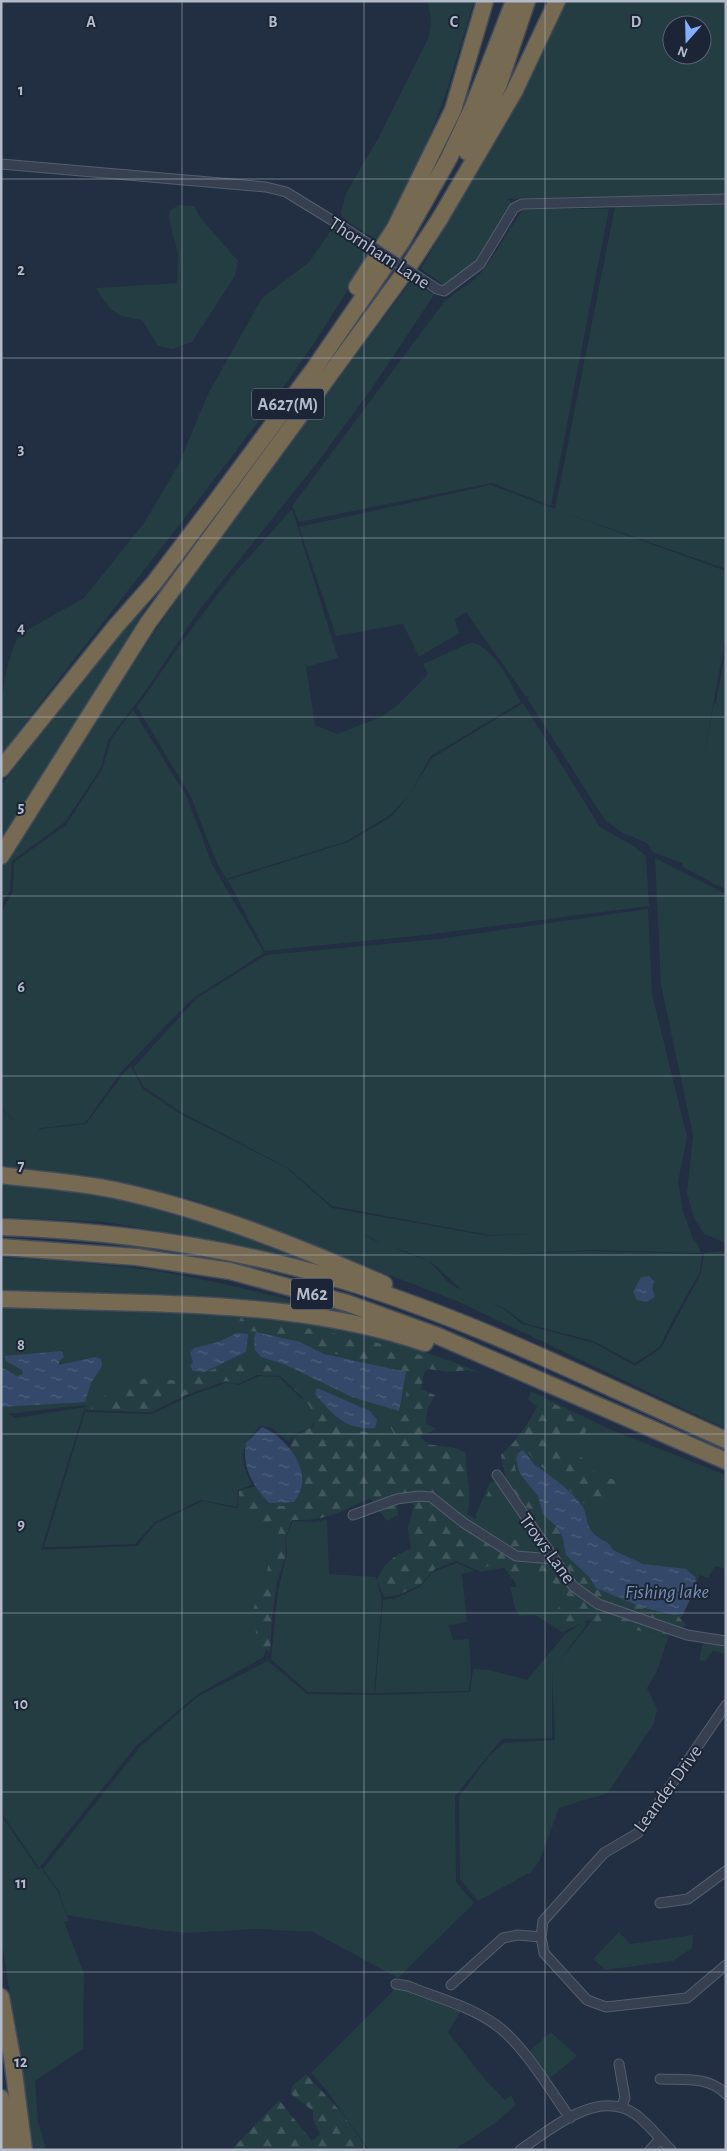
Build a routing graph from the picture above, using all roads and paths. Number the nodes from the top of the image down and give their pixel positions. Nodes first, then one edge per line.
1 (485, 1) edge
2 (514, 1) edge
3 (527, 1) edge
4 (557, 1) edge
5 (1, 164) edge
6 (726, 200) edge
7 (407, 269) junction
8 (131, 609) junction
9 (1, 769) edge
10 (1, 856) edge
11 (1, 1175) edge
12 (1, 1226) edge
13 (1, 1247) edge
14 (1, 1299) edge
15 (531, 1353) junction
16 (606, 1409) junction
17 (726, 1440) edge
18 (726, 1461) edge
19 (497, 1475) dead end
20 (353, 1515) dead end
21 (553, 1559) junction
22 (726, 1641) edge
23 (726, 1705) edge
24 (726, 1871) edge
25 (660, 1903) dead end
26 (541, 1937) junction
27 (726, 1966) edge
28 (396, 1984) dead end
29 (451, 1985) dead end
30 (1, 1997) edge
31 (620, 2064) dead end
32 (660, 2078) dead end
33 (725, 2090) edge
34 (1, 2098) edge
35 (621, 2107) junction
36 (570, 2118) junction
37 (660, 2139) junction
38 (9, 2150) edge
39 (24, 2150) edge
40 (520, 2150) edge
41 (650, 2150) edge
42 (671, 2150) edge

1 - 8 highway, A627(M)
2 - 8 highway, A627(M)
3 - 7 highway, A627(M)
4 - 7 highway, A627(M)
5 - 6 street, Thornham Lane, bridge
7 - 10 highway, A627(M)
8 - 9 highway, A627(M)
11 - 15 highway, M62
12 - 15 highway, M62
13 - 16 highway, M62
14 - 16 highway, M62
15 - 17 highway, M62
16 - 18 highway, M62
19 - 21 street, Trows Lane
20 - 21 street
21 - 22 street, Trows Lane
23 - 26 street, Leander Drive
24 - 25 street
26 - 27 street
26 - 29 street
28 - 36 street
30 - 39 highway
31 - 35 street
32 - 33 street
34 - 38 highway
35 - 36 street
35 - 37 street
36 - 40 street
37 - 41 street
37 - 42 street

